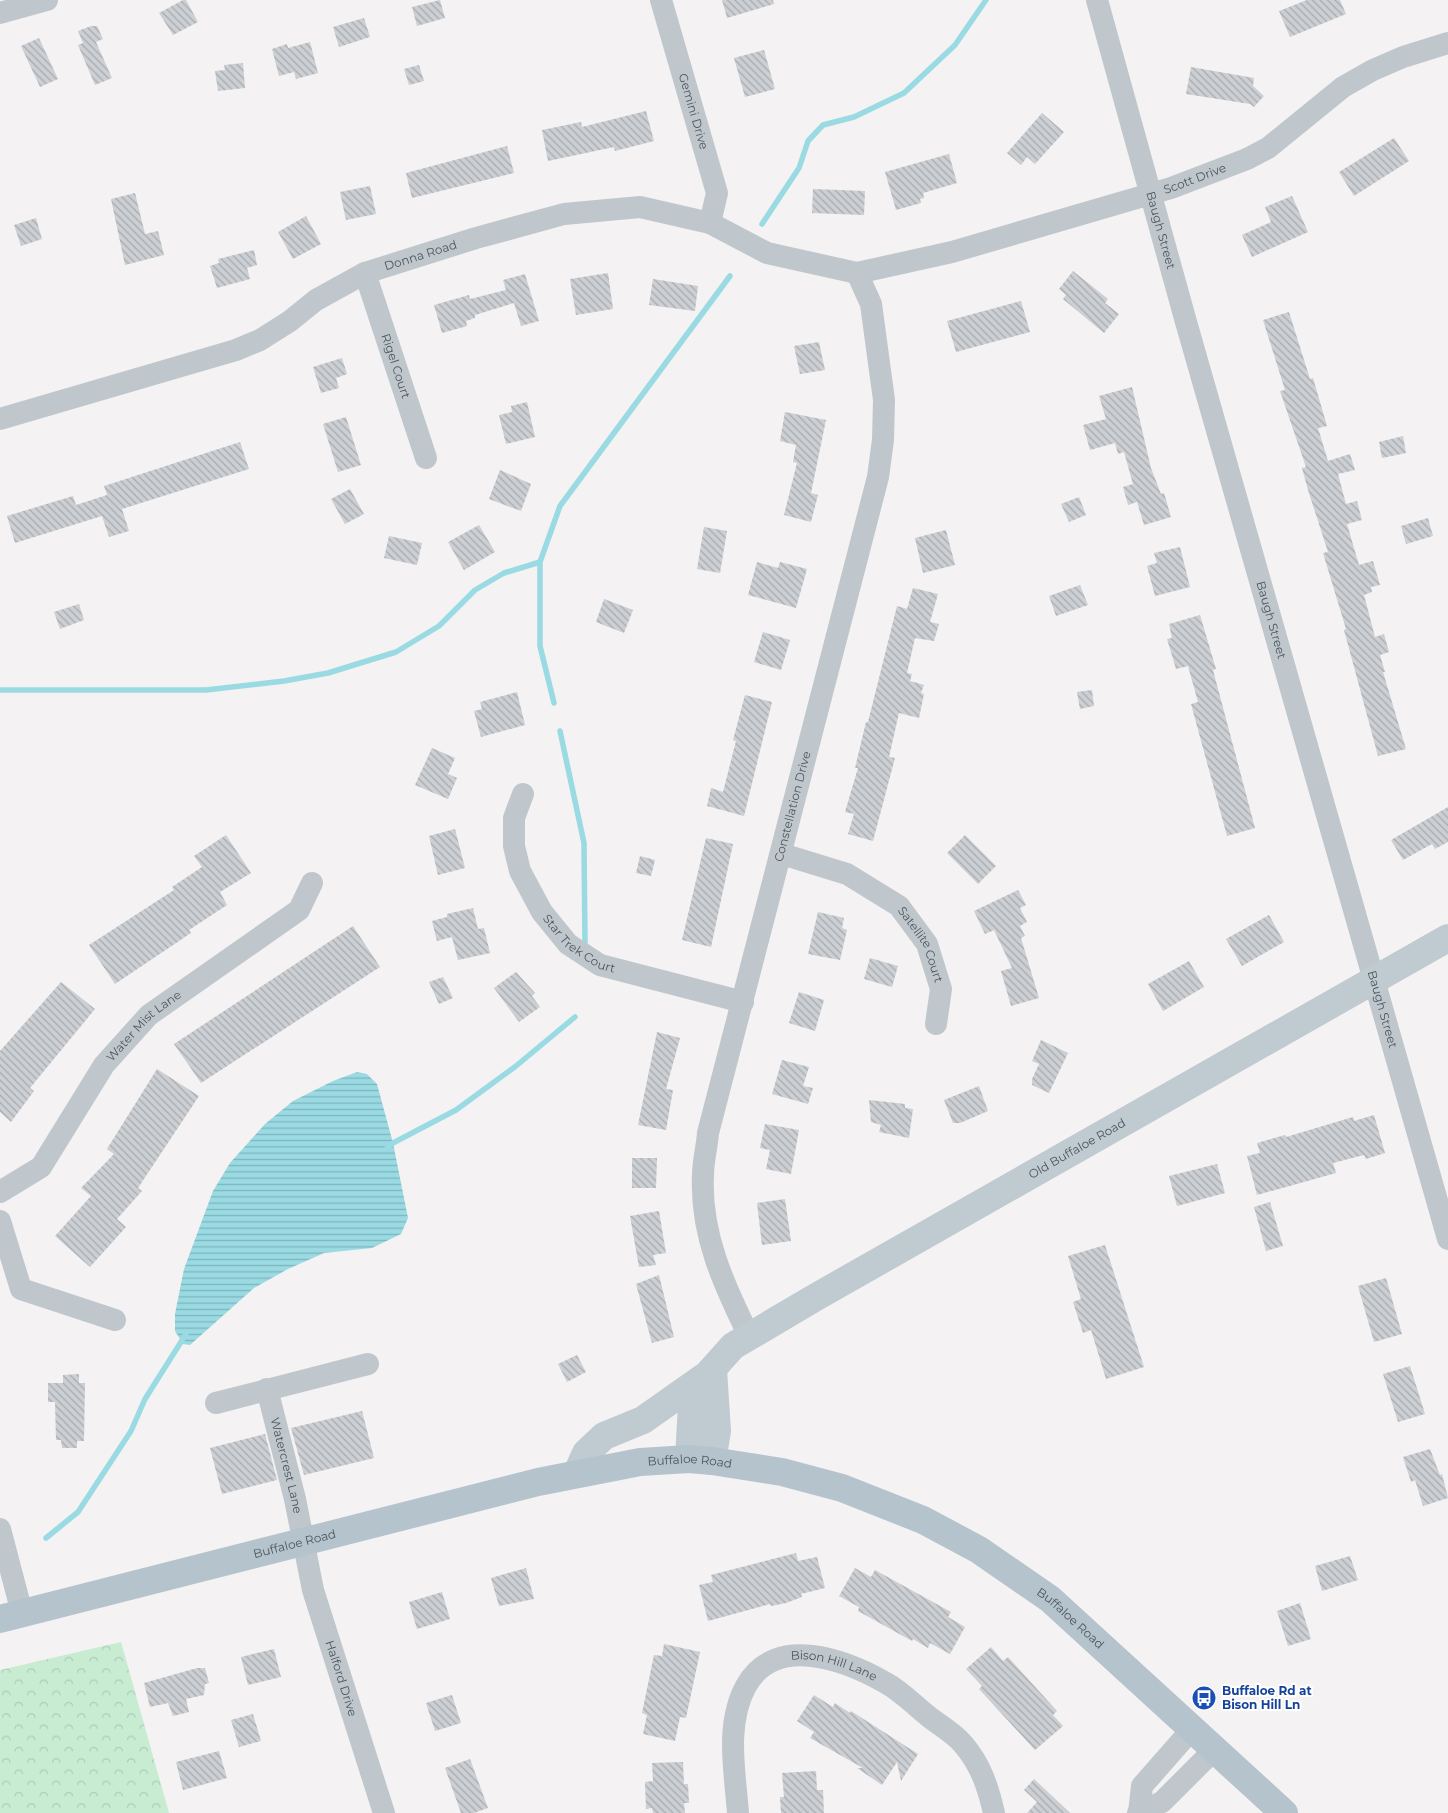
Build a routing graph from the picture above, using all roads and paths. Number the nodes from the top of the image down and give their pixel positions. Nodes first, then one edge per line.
1 (47, 0) edge
2 (661, 0) edge
3 (1097, 0) edge
4 (0, 13) edge
5 (1448, 42) edge
6 (1151, 194) junction
7 (710, 223) junction
8 (365, 272) junction
9 (857, 273) junction
10 (0, 419) edge
11 (426, 458) dead end
12 (523, 794) dead end
13 (782, 854) junction
14 (312, 883) dead end
15 (1448, 938) edge
16 (1374, 980) junction
17 (744, 1002) junction
18 (936, 1024) dead end
19 (0, 1192) edge
20 (0, 1221) edge
21 (1448, 1239) edge
22 (115, 1320) dead end
23 (749, 1336) junction
24 (368, 1364) dead end
25 (708, 1374) junction
26 (267, 1389) junction
27 (216, 1403) dead end
28 (701, 1460) junction
29 (577, 1473) junction
30 (0, 1529) edge
31 (303, 1542) junction
32 (11, 1616) edge
33 (1192, 1729) junction
34 (1214, 1750) junction
35 (384, 1813) edge
36 (738, 1813) edge
37 (994, 1813) edge
38 (1138, 1813) edge
39 (1284, 1813) edge

1 - 4 street
2 - 7 street, Gemini Drive
3 - 6 street, Baugh Street
5 - 6 street, Scott Drive
6 - 9 street, Scott Drive
6 - 16 street, Baugh Street
7 - 8 street, Donna Road
7 - 9 street, Donna Road
8 - 10 street, Donna Road
8 - 11 street, Rigel Court
9 - 13 street, Constellation Drive
12 - 17 street, Star Trek Court
13 - 17 street, Constellation Drive
13 - 18 street, Satellite Court
14 - 19 street, Water Mist Lane
15 - 16 street, Old Buffaloe Road
16 - 21 street, Baugh Street
16 - 23 street, Old Buffaloe Road
17 - 23 street, Constellation Drive
20 - 22 street
23 - 25 street, Old Buffaloe Road
24 - 26 street
25 - 28 street
25 - 29 street, Old Buffaloe Road
26 - 27 street
26 - 31 street, Watercrest Lane
28 - 29 main road, Buffaloe Road
28 - 33 main road, Buffaloe Road
29 - 31 main road, Buffaloe Road
30 - 32 street
31 - 32 main road, Buffaloe Road
31 - 35 street, Halford Drive
33 - 34 main road, Buffaloe Road
33 - 38 street
34 - 38 street
34 - 39 main road, Buffaloe Road
36 - 37 street, Bison Hill Lane

